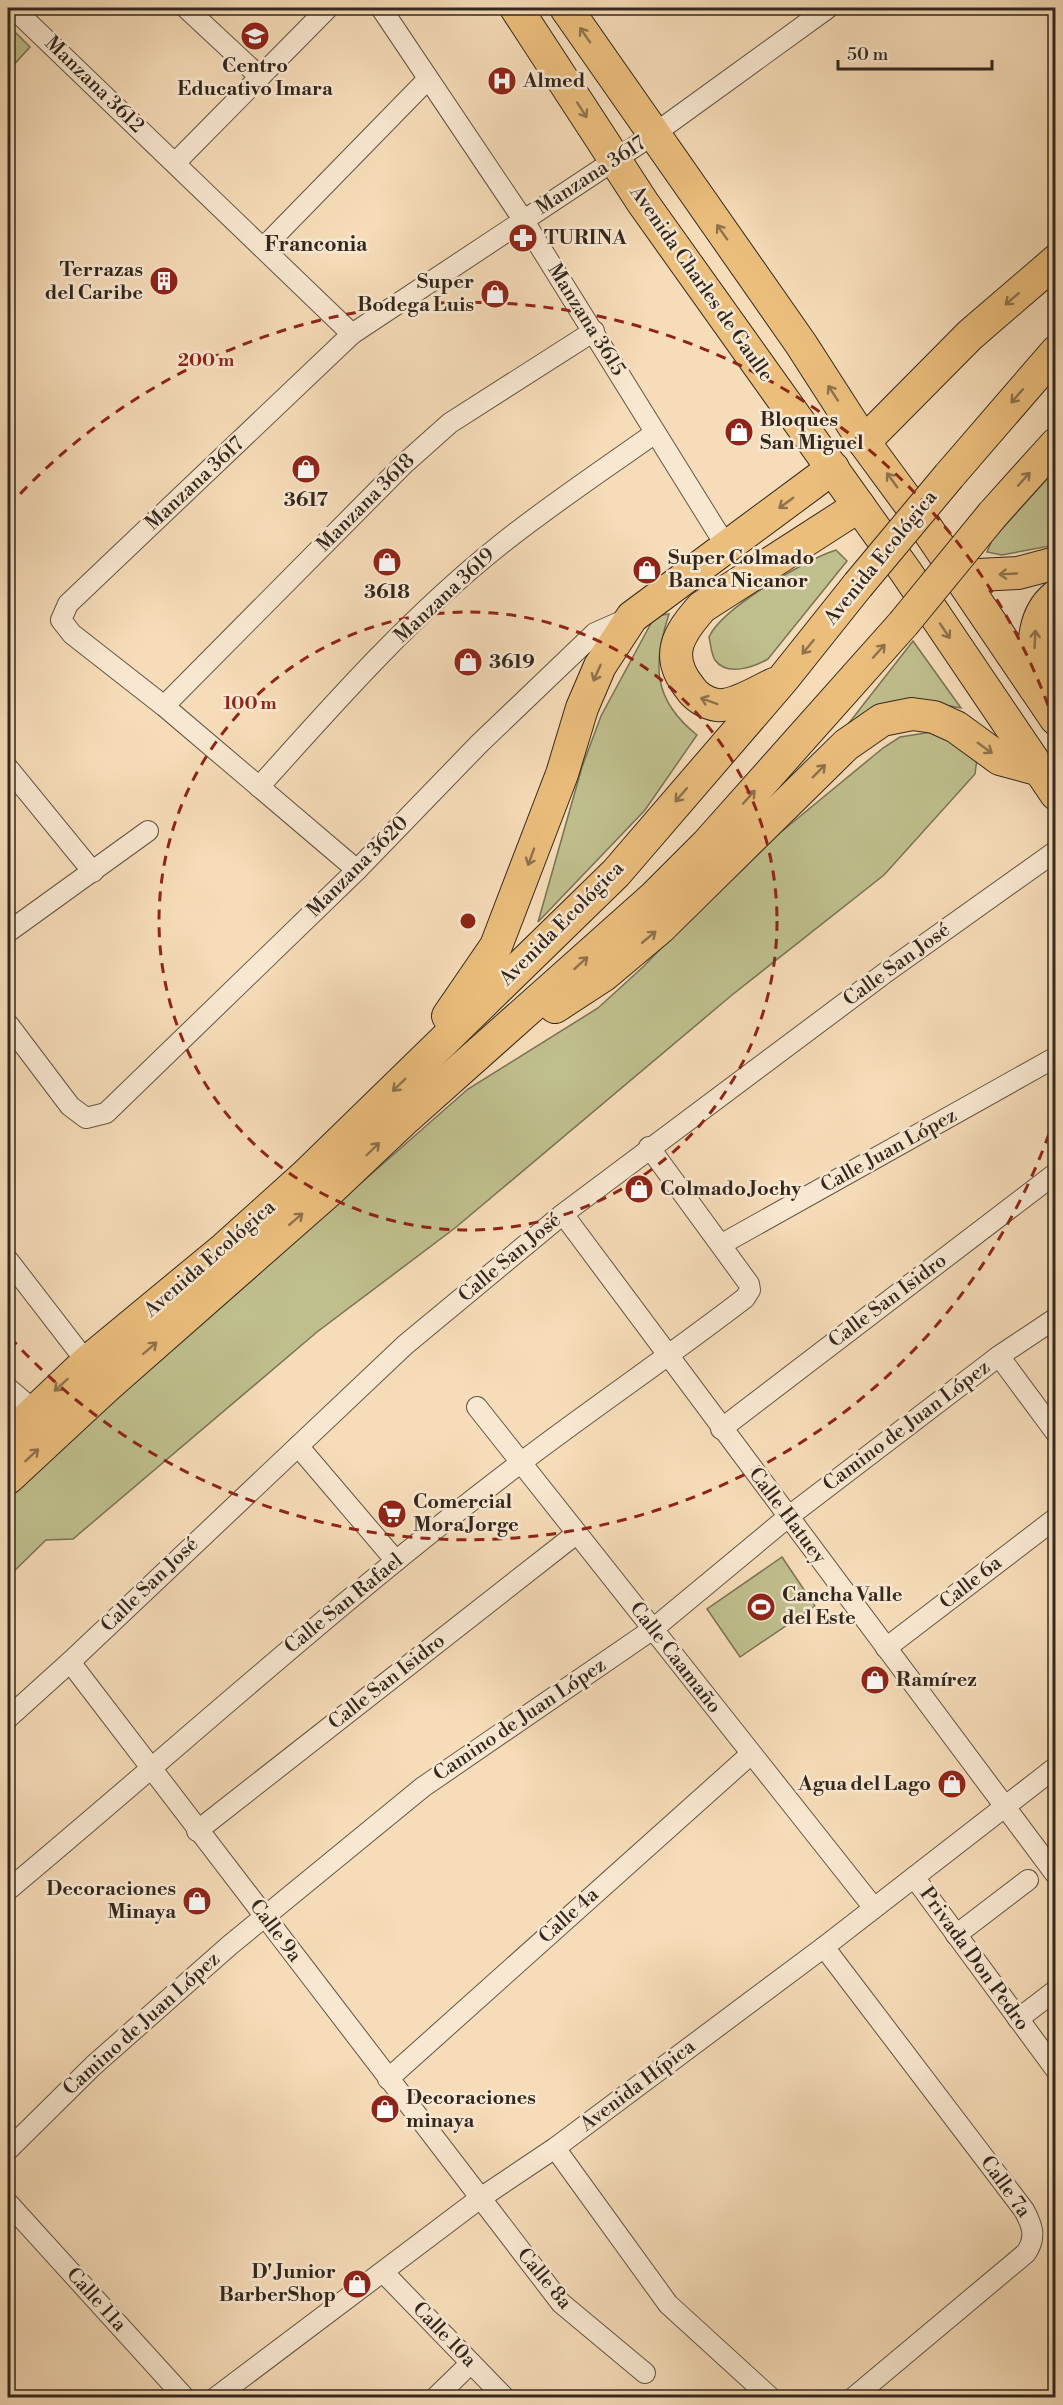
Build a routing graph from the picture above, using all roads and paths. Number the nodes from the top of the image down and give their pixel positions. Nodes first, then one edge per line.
1 (13, 8) edge
2 (186, 8) edge
3 (328, 8) edge
4 (381, 8) edge
5 (516, 8) edge
6 (566, 8) edge
7 (828, 8) edge
8 (260, 77) junction
9 (428, 79) junction
10 (654, 134) junction
11 (614, 160) junction
12 (176, 163) junction
13 (524, 221) junction
14 (264, 248) junction
15 (1056, 261) edge
16 (594, 331) junction
17 (352, 334) junction
18 (1056, 352) edge
19 (655, 433) junction
20 (864, 442) junction
21 (1056, 444) edge
22 (833, 468) junction
23 (859, 506) junction
24 (726, 546) junction
25 (1056, 563) edge
26 (959, 576) junction
27 (1056, 596) edge
28 (632, 617) junction
29 (783, 680) junction
30 (1035, 688) junction
31 (164, 706) junction
32 (1056, 719) edge
33 (8, 768) edge
34 (1037, 769) junction
35 (259, 787) junction
36 (1056, 794) edge
37 (148, 831) dead end
38 (1056, 851) edge
39 (357, 870) junction
40 (93, 872) junction
41 (8, 932) edge
42 (8, 1024) edge
43 (513, 1024) junction
44 (429, 1057) junction
45 (1055, 1059) edge
46 (649, 1147) junction
47 (1056, 1173) edge
48 (563, 1214) junction
49 (722, 1244) junction
50 (8, 1260) edge
51 (1056, 1318) edge
52 (999, 1356) junction
53 (668, 1358) junction
54 (87, 1362) junction
55 (106, 1387) junction
56 (8, 1388) edge
57 (477, 1407) dead end
58 (35, 1409) junction
59 (721, 1428) junction
60 (56, 1433) junction
61 (1056, 1433) edge
62 (8, 1437) edge
63 (298, 1446) junction
64 (520, 1463) junction
65 (8, 1478) edge
66 (788, 1517) junction
67 (1056, 1518) edge
68 (576, 1534) junction
69 (396, 1561) junction
70 (652, 1629) junction
71 (886, 1648) junction
72 (70, 1662) junction
73 (8, 1718) edge
74 (751, 1754) junction
75 (1056, 1767) edge
76 (151, 1768) junction
77 (1003, 1805) junction
78 (197, 1831) junction
79 (1056, 1875) edge
80 (914, 1877) junction
81 (1028, 1880) dead end
82 (8, 1890) edge
83 (874, 1908) junction
84 (264, 1917) junction
85 (957, 1935) junction
86 (824, 1947) junction
87 (1056, 1990) edge
88 (1018, 2019) junction
89 (1056, 2070) edge
90 (388, 2079) junction
91 (555, 2148) junction
92 (8, 2150) edge
93 (479, 2199) junction
94 (8, 2203) edge
95 (383, 2272) junction
96 (471, 2363) junction
97 (645, 2373) dead end
98 (185, 2397) edge
99 (215, 2397) edge
100 (435, 2397) edge
101 (505, 2397) edge
102 (771, 2397) edge
103 (853, 2397) edge

1 - 12 street, Manzana 3612
2 - 8 street
3 - 8 street
4 - 9 street, Manzana 3615
5 -> 11 main road, Avenida Charles de Gaulle
10 -> 6 main road
7 - 10 street, Manzana 3617
8 - 12 street
9 - 13 street, Manzana 3615
9 - 14 street
10 - 11 street, Manzana 3617
20 -> 10 main road
11 - 13 street, Manzana 3617
11 - 22 main road, Avenida Charles de Gaulle
12 - 14 street, Manzana 3612
13 - 16 street, Manzana 3615
13 - 17 street, Manzana 3617
14 - 17 street, Manzana 3612
15 -> 20 main road
16 - 19 street, Manzana 3615
16 - 31 street, Manzana 3618
17 - 31 street, Manzana 3617
18 -> 29 main road, Avenida Ecológica, bridge
19 - 24 street, Manzana 3615
19 - 35 street, Manzana 3619
26 -> 20 main road
43 -> 21 main road, Avenida Ecológica, bridge
22 - 23 main road, Avenida Charles de Gaulle
22 -> 24 main road
29 -> 23 main road
23 -> 34 main road, Avenida Charles de Gaulle
24 - 28 main road
25 -> 26 main road
26 - 30 main road
30 -> 27 main road
28 - 39 street, Manzana 3620
28 -> 44 main road
29 -> 44 main road, Avenida Ecológica
30 - 32 main road
31 - 35 street, Manzana 3617
33 - 40 street
34 - 36 main road, Avenida Charles de Gaulle
43 -> 34 main road
35 - 39 street, Manzana 3617
37 - 40 street
38 - 46 street, Calle San José
39 - 42 street, Manzana 3620
40 - 41 street
55 -> 43 main road, Avenida Ecológica
44 -> 54 main road, Avenida Ecológica
45 - 49 street, Calle Juan López
46 - 48 street, Calle San José
46 - 49 street
47 - 59 street, Calle San Isidro
48 - 53 street, Calle Hatuey
48 - 63 street, Calle San José
49 - 53 street, Calle San Rafael
50 - 54 street
51 - 52 street, Camino de Juan López
52 - 61 street
52 - 66 street, Camino de Juan López
53 - 59 street, Calle Hatuey
53 - 64 street, Calle San Rafael
54 - 55 street
54 -> 58 main road, Avenida Ecológica
55 - 60 main road, Avenida Ecológica
56 - 58 street
57 - 64 street, Calle Caamaño
58 - 60 street
58 - 62 main road, Avenida Ecológica
59 - 66 street, Calle Hatuey
65 -> 60 main road, Avenida Ecológica
63 - 69 street
63 - 72 street, Calle San José
64 - 68 street, Calle Caamaño
64 - 69 street, Calle San Rafael
66 - 70 street, Camino de Juan López
66 - 71 street, Calle Hatuey
67 - 71 street, Calle 6a
68 - 70 street, Calle Caamaño
68 - 78 street, Calle San Isidro
69 - 76 street, Calle San Rafael
70 - 74 street, Calle Caamaño
70 - 84 street, Camino de Juan López
71 - 77 street, Calle Hatuey
72 - 73 street, Calle San José
72 - 76 street, Calle 9a
74 - 83 street, Calle Caamaño
74 - 90 street, Calle 4a
75 - 77 street, Avenida Hípica
76 - 78 street, Calle 9a
76 - 82 street, Calle San Rafael
77 - 79 street, Calle Hatuey
77 - 80 street, Avenida Hípica
78 - 84 street, Calle 9a
80 - 83 street, Avenida Hípica
80 - 85 street, Privada Don Pedro
81 - 85 street
83 - 86 street, Avenida Hípica
84 - 90 street, Calle 9a
84 - 92 street, Camino de Juan López
85 - 88 street, Privada Don Pedro
86 - 91 street, Avenida Hípica
86 - 103 street, Calle 7a
87 - 88 street
88 - 89 street, Privada Don Pedro
90 - 93 street, Calle 9a
91 - 93 street, Avenida Hípica
91 - 102 street
93 - 95 street, Avenida Hípica
93 - 97 street, Calle 8a
94 - 98 street, Calle 11a
95 - 96 street, Calle 10a
95 - 99 street, Avenida Hípica
96 - 100 street
96 - 101 street, Calle 10a

